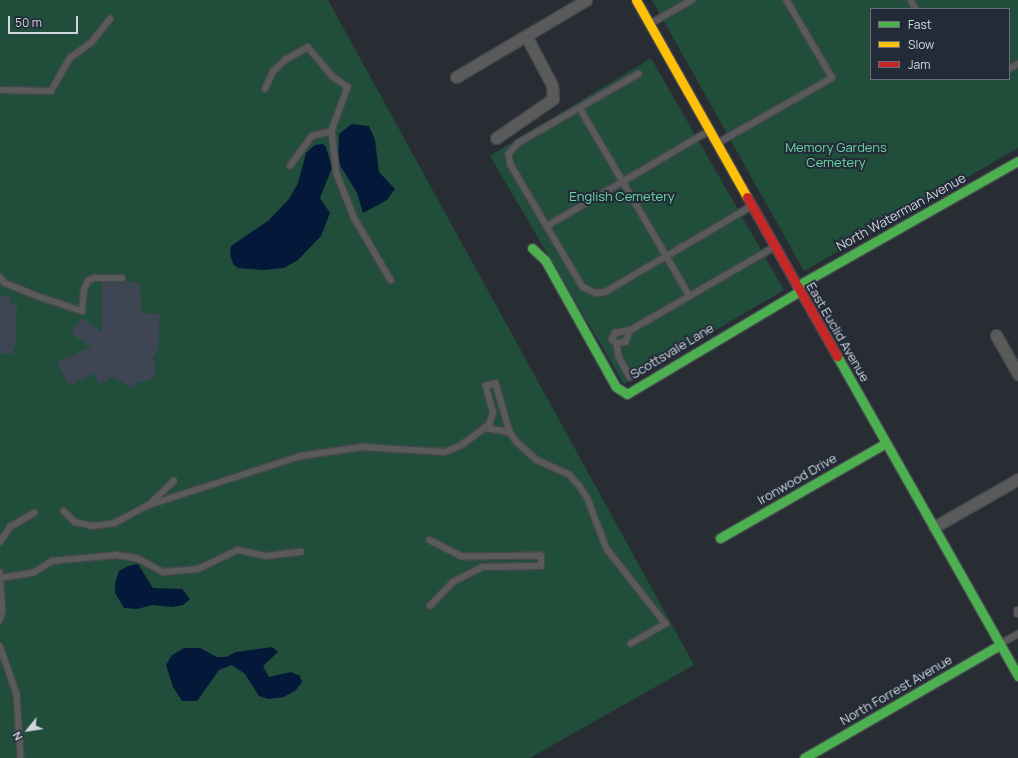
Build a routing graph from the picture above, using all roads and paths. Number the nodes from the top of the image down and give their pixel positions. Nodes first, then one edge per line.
1 (586, 0) edge
2 (636, 0) edge
3 (692, 0) edge
4 (786, 0) edge
5 (110, 19) dead end
6 (649, 24) junction
7 (526, 36) junction
8 (639, 74) dead end
9 (456, 77) dead end
10 (265, 89) dead end
11 (0, 90) edge
12 (580, 108) junction
13 (332, 131) junction
14 (709, 131) junction
15 (496, 138) dead end
16 (716, 143) junction
17 (1018, 161) edge
18 (290, 166) dead end
19 (623, 182) junction
20 (752, 206) junction
21 (547, 226) junction
22 (775, 247) junction
23 (532, 248) dead end
24 (667, 256) junction
25 (0, 277) edge
26 (122, 278) dead end
27 (391, 280) dead end
28 (799, 289) junction
29 (690, 296) junction
30 (631, 330) junction
31 (996, 335) dead end
32 (617, 344) junction
33 (1018, 374) edge
34 (630, 377) dead end
35 (485, 428) junction
36 (510, 432) junction
37 (886, 443) junction
38 (1018, 479) edge
39 (174, 481) dead end
40 (146, 506) junction
41 (64, 511) dead end
42 (34, 512) dead end
43 (934, 527) junction
44 (720, 538) dead end
45 (430, 541) dead end
46 (0, 542) edge
47 (301, 552) dead end
48 (0, 572) edge
49 (0, 578) edge
50 (430, 606) dead end
51 (1018, 610) edge
52 (1018, 614) edge
53 (0, 620) edge
54 (1018, 634) edge
55 (631, 644) dead end
56 (1000, 645) junction
57 (0, 646) edge
58 (1018, 676) edge
59 (21, 758) edge
60 (804, 758) edge

1 - 7 street
2 - 6 street, East Euclid Avenue
3 - 6 lane
4 - 16 lane
5 - 11 lane
6 - 14 street, East Euclid Avenue
7 - 9 street
7 - 15 street
8 - 12 lane
10 - 13 lane
12 - 19 lane
12 - 21 lane
13 - 18 lane
13 - 27 lane
14 - 16 street, East Euclid Avenue
14 - 19 lane
16 - 20 street, East Euclid Avenue
17 - 28 street, North Waterman Avenue
19 - 21 lane
19 - 24 lane
20 - 22 street, East Euclid Avenue
20 - 24 lane
21 - 24 lane
22 - 28 street, East Euclid Avenue
22 - 29 lane
23 - 28 street, Scottsvale Lane
24 - 29 lane
25 - 26 lane
28 - 37 street, East Euclid Avenue
29 - 30 lane
30 - 32 lane
30 - 32 lane
31 - 33 street
32 - 34 lane
35 - 36 lane
35 - 36 lane
35 - 40 lane
36 - 55 lane
37 - 43 street, East Euclid Avenue
37 - 44 street, Ironwood Drive
38 - 43 street
39 - 40 lane
40 - 41 lane
42 - 46 lane
43 - 56 street, East Euclid Avenue
45 - 50 lane
47 - 49 lane
48 - 49 lane
49 - 53 lane
51 - 52 lane
54 - 56 lane
56 - 58 street, East Euclid Avenue
56 - 60 street, North Forrest Avenue
57 - 59 lane

